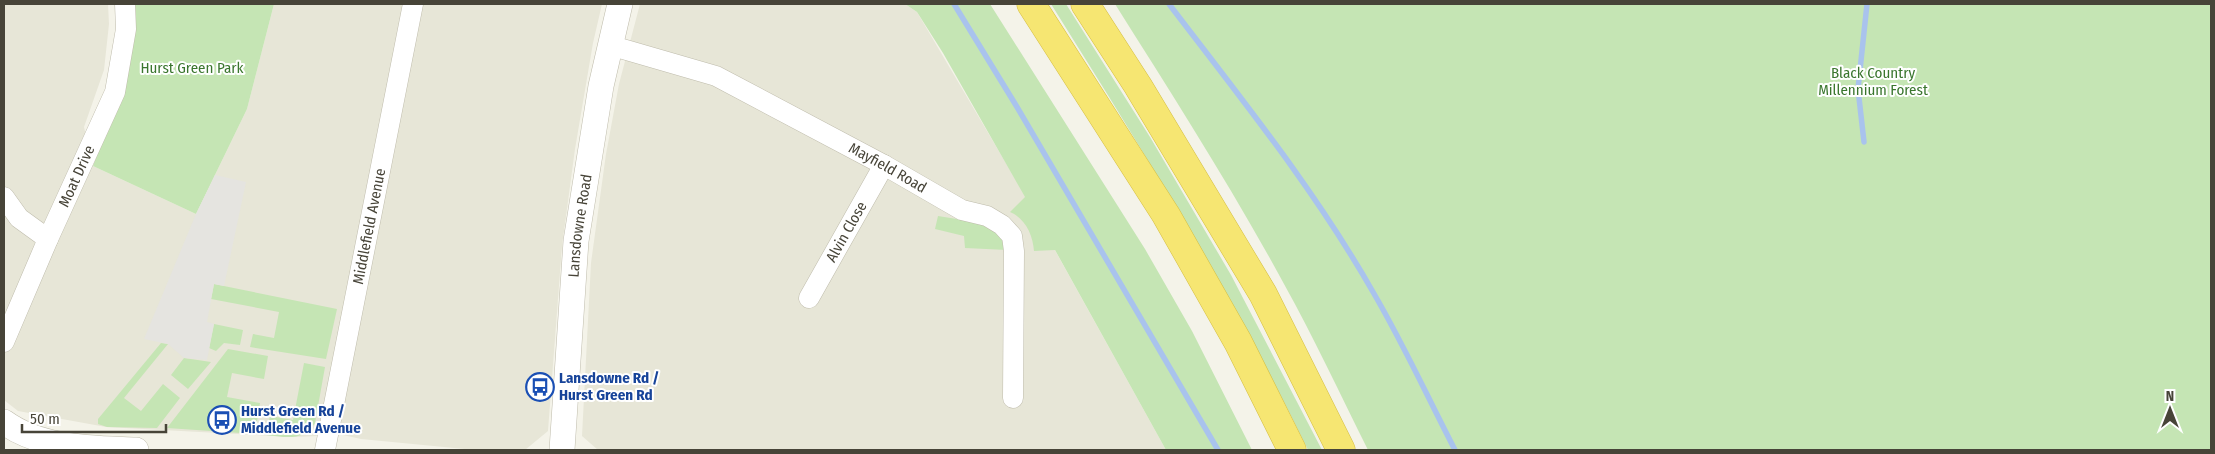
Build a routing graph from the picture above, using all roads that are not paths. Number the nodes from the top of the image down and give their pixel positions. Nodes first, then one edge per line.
1 (125, 4) edge
2 (413, 4) edge
3 (620, 4) edge
4 (1031, 4) edge
5 (1085, 4) edge
6 (610, 45) junction
7 (884, 165) junction
8 (4, 197) edge
9 (48, 239) junction
10 (809, 298) dead end
11 (4, 342) edge
12 (1013, 398) dead end
13 (4, 422) edge
14 (136, 450) edge
15 (325, 450) edge
16 (562, 450) edge
17 (1292, 450) edge
18 (1341, 450) edge

1 - 9 street, Moat Drive
2 - 15 street, Middlefield Avenue
3 - 6 street, Lansdowne Road
4 - 17 highway
5 - 18 highway
6 - 7 street, Mayfield Road
6 - 16 street, Lansdowne Road
7 - 10 street, Alvin Close
7 - 12 street, Mayfield Road
8 - 9 street
9 - 11 street, Moat Drive
13 - 14 street

